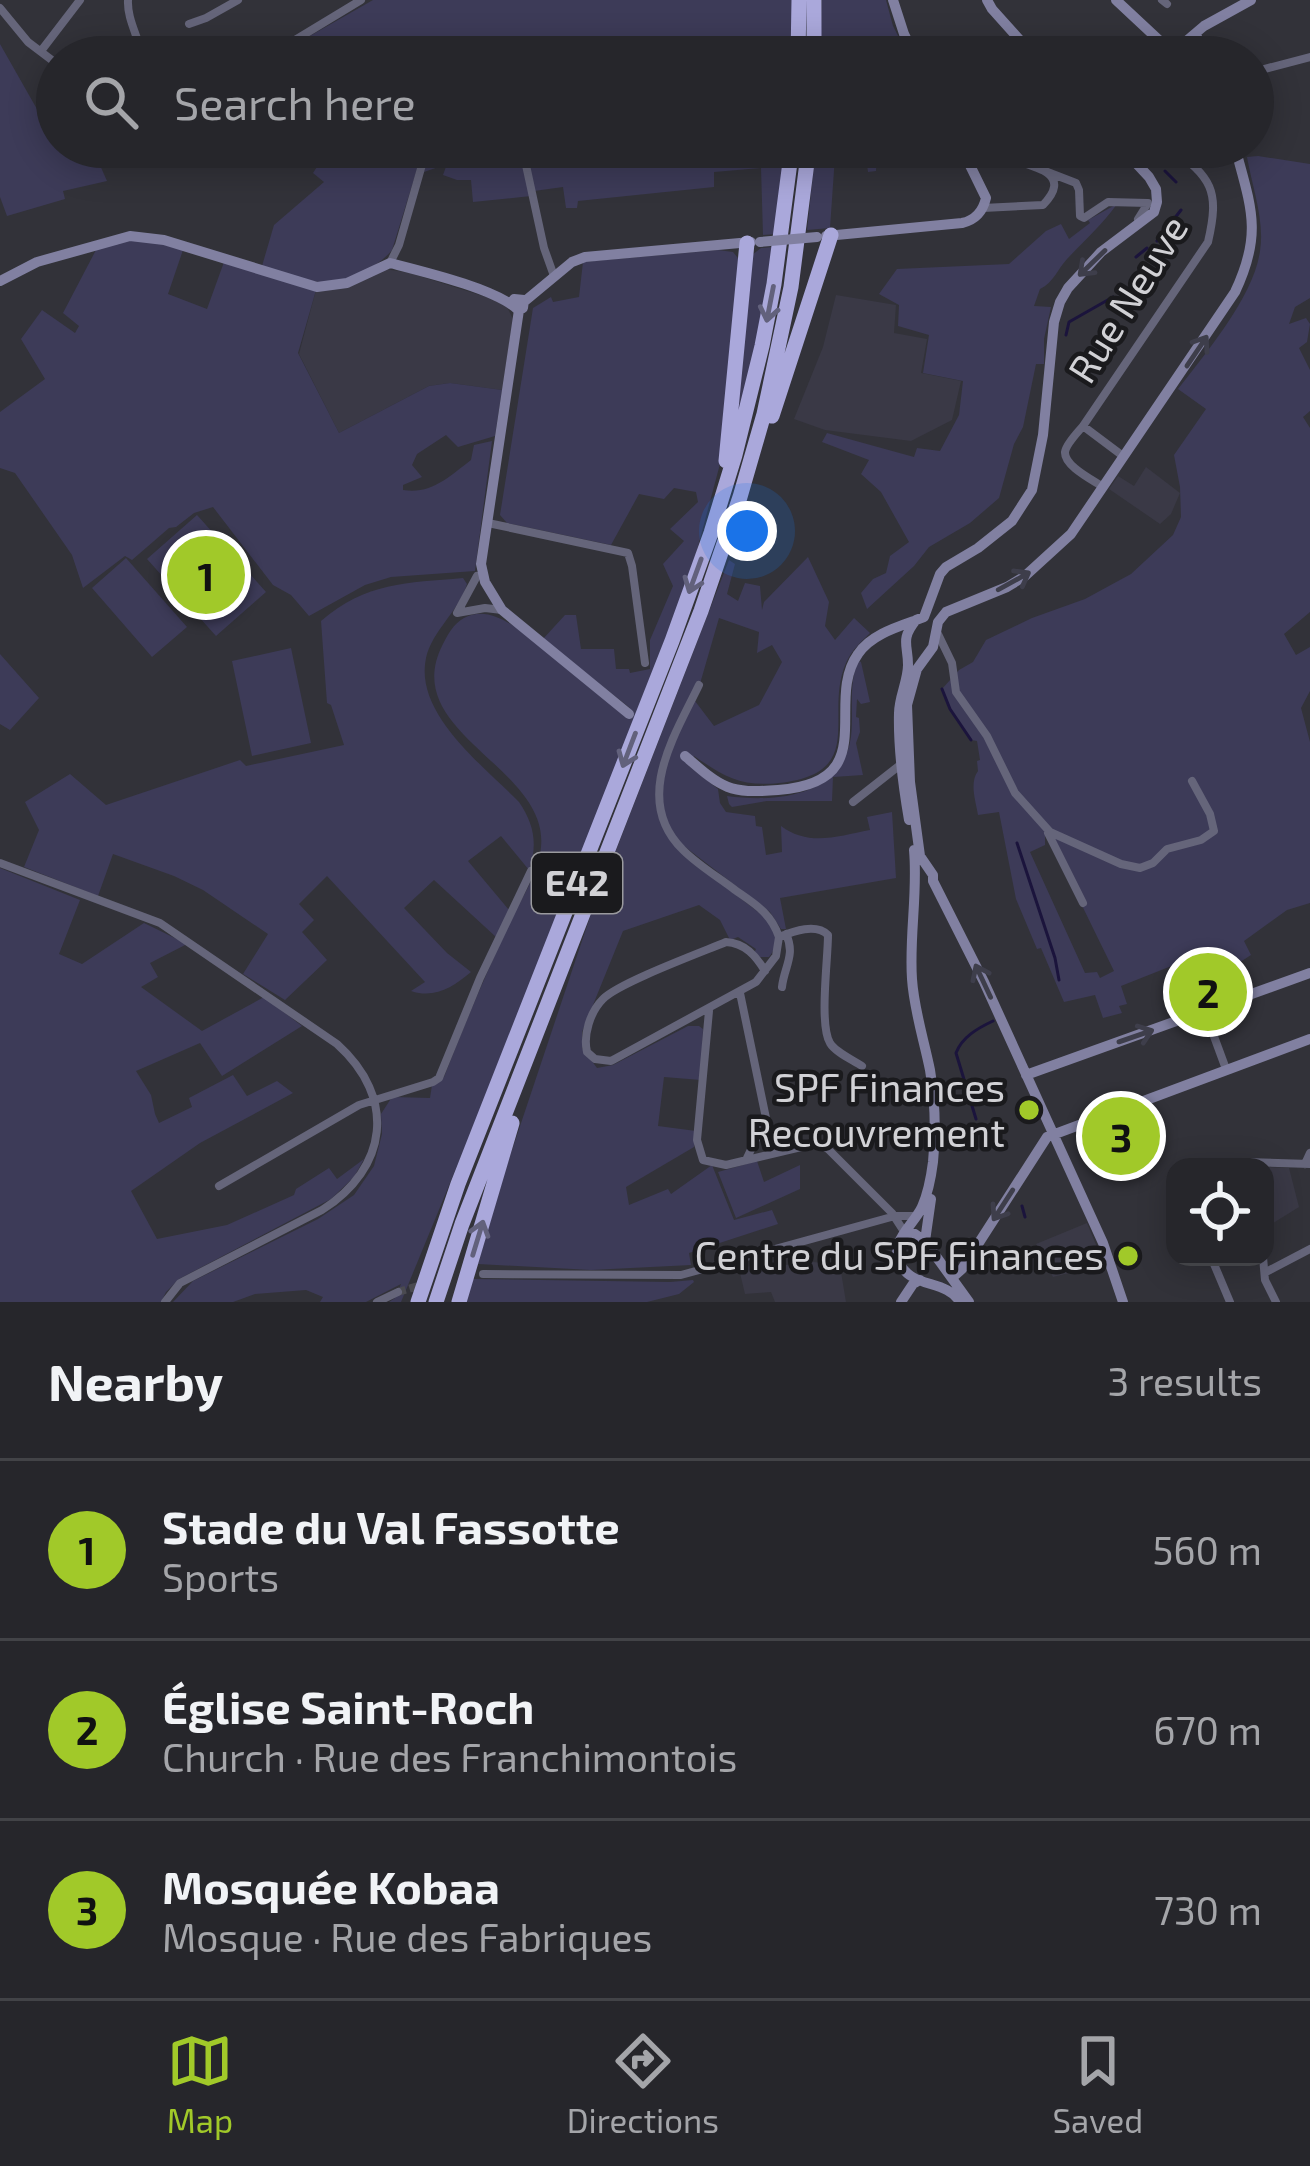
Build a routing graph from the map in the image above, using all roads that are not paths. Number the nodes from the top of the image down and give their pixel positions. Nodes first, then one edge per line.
1 (80, 0) edge
2 (128, 0) edge
3 (238, 0) edge
4 (799, 0) edge
5 (814, 0) edge
6 (893, 0) edge
7 (987, 0) edge
8 (1116, 0) edge
9 (1251, 0) edge
10 (356, 1) edge
11 (0, 8) edge
12 (189, 24) dead end
13 (1197, 32) junction
14 (52, 36) edge
15 (138, 36) edge
16 (301, 36) edge
17 (798, 36) edge
18 (814, 36) edge
19 (905, 36) edge
20 (1016, 36) edge
21 (1157, 36) edge
22 (1192, 36) edge
23 (1197, 36) edge
24 (36, 48) edge
25 (1310, 57) edge
26 (1274, 66) edge
27 (421, 168) edge
28 (527, 168) edge
29 (789, 168) edge
30 (806, 168) edge
31 (972, 168) edge
32 (1040, 168) edge
33 (1141, 168) edge
34 (1198, 168) edge
35 (1240, 168) edge
36 (1045, 171) junction
37 (982, 208) junction
38 (1132, 231) junction
39 (824, 236) junction
40 (754, 242) junction
41 (390, 263) junction
42 (554, 277) junction
43 (0, 281) edge
44 (518, 304) junction
45 (1083, 426) junction
46 (1124, 457) junction
47 (1104, 487) junction
48 (740, 497) junction
49 (717, 511) junction
50 (486, 523) junction
51 (477, 576) dead end
52 (502, 610) junction
53 (920, 619) junction
54 (937, 630) junction
55 (882, 634) junction
56 (904, 644) junction
57 (946, 654) junction
58 (919, 660) junction
59 (645, 662) dead end
60 (699, 685) dead end
61 (629, 714) dead end
62 (685, 757) dead end
63 (901, 764) junction
64 (880, 782) junction
65 (1192, 782) dead end
66 (904, 792) junction
67 (853, 802) dead end
68 (1045, 826) junction
69 (0, 863) edge
70 (532, 872) dead end
71 (924, 880) junction
72 (1083, 904) dead end
73 (783, 935) junction
74 (765, 971) junction
75 (1310, 974) edge
76 (782, 987) dead end
77 (740, 993) junction
78 (551, 1000) junction
79 (710, 1009) junction
80 (1205, 1012) junction
81 (1310, 1039) edge
82 (862, 1066) dead end
83 (1226, 1069) junction
84 (1026, 1075) junction
85 (373, 1100) junction
86 (934, 1125) junction
87 (1053, 1134) junction
88 (1310, 1153) edge
89 (746, 1160) junction
90 (1274, 1164) edge
91 (1306, 1166) edge
92 (458, 1184) junction
93 (219, 1186) dead end
94 (878, 1199) junction
95 (895, 1216) junction
96 (917, 1216) junction
97 (883, 1220) junction
98 (902, 1237) junction
99 (925, 1240) junction
100 (1310, 1250) edge
101 (938, 1257) junction
102 (1214, 1266) edge
103 (1265, 1266) edge
104 (1266, 1272) junction
105 (483, 1274) dead end
106 (953, 1277) junction
107 (921, 1281) junction
108 (402, 1297) edge
109 (165, 1302) edge
110 (377, 1302) edge
111 (418, 1302) edge
112 (436, 1302) edge
113 (459, 1302) edge
114 (901, 1302) edge
115 (965, 1302) edge
116 (1123, 1302) edge
117 (1230, 1302) edge
118 (1276, 1302) edge

1 - 14 street
2 - 15 street
3 - 12 street
4 - 17 highway
5 - 18 highway
6 - 19 street
7 - 20 street
8 - 21 street
9 - 13 street
10 - 16 street
11 - 24 street
13 - 22 street
13 - 23 street
25 - 26 street
27 - 41 street
28 - 42 street
29 -> 49 highway, E42
30 - 48 highway, E42
31 - 37 street
32 - 36 street
33 - 38 street
34 - 45 street, Rue Neuve
46 -> 35 street
36 - 37 street
36 - 38 street
37 - 39 street
38 -> 53 street
39 - 40 street, bridge
39 - 48 highway
40 - 42 street
40 - 49 highway
41 - 43 street
41 - 44 street
42 - 44 street
44 - 50 street
45 - 46 street
45 - 47 street
46 - 47 street
54 -> 47 street
48 - 78 highway, E42
49 -> 92 highway, E42
50 - 52 street
50 - 59 street
51 - 52 street
52 - 61 street
53 - 54 street
53 - 55 street
53 - 56 street
54 - 57 street
54 - 58 street
55 - 56 street
55 - 62 street
56 - 58 street
57 - 58 street
57 - 68 street
58 - 63 street
58 - 71 street
60 - 73 street
63 - 64 street
63 - 66 street
64 - 66 street
64 - 67 street
65 - 68 street
66 - 71 street
68 - 72 street
69 - 85 street
70 - 85 street
84 -> 71 street
71 - 86 street
73 - 74 street
73 - 76 street
73 - 82 street
74 - 77 street
74 - 79 street
75 - 80 street
77 - 79 street
77 - 89 street
78 - 112 highway, E42
113 -> 78 highway
79 - 89 street
80 - 83 street
84 -> 80 street
81 - 83 street
83 - 87 street
84 - 87 street
85 - 93 street
85 - 109 street
86 - 96 street
86 - 99 street
87 -> 106 street
87 - 116 street
88 - 91 street
89 - 94 street
90 - 91 street
92 - 108 highway
92 - 111 highway, E42
94 - 95 street
94 - 97 street
95 - 96 street
95 - 97 street
95 - 98 street
96 - 98 street
97 - 98 street
97 - 105 street
98 - 99 street
98 - 107 street
99 - 101 street
100 - 104 street
101 - 106 street
101 - 107 street
102 - 117 street
103 - 104 street
104 - 118 street
106 - 115 street
107 - 114 street
107 - 115 street
108 - 110 street

